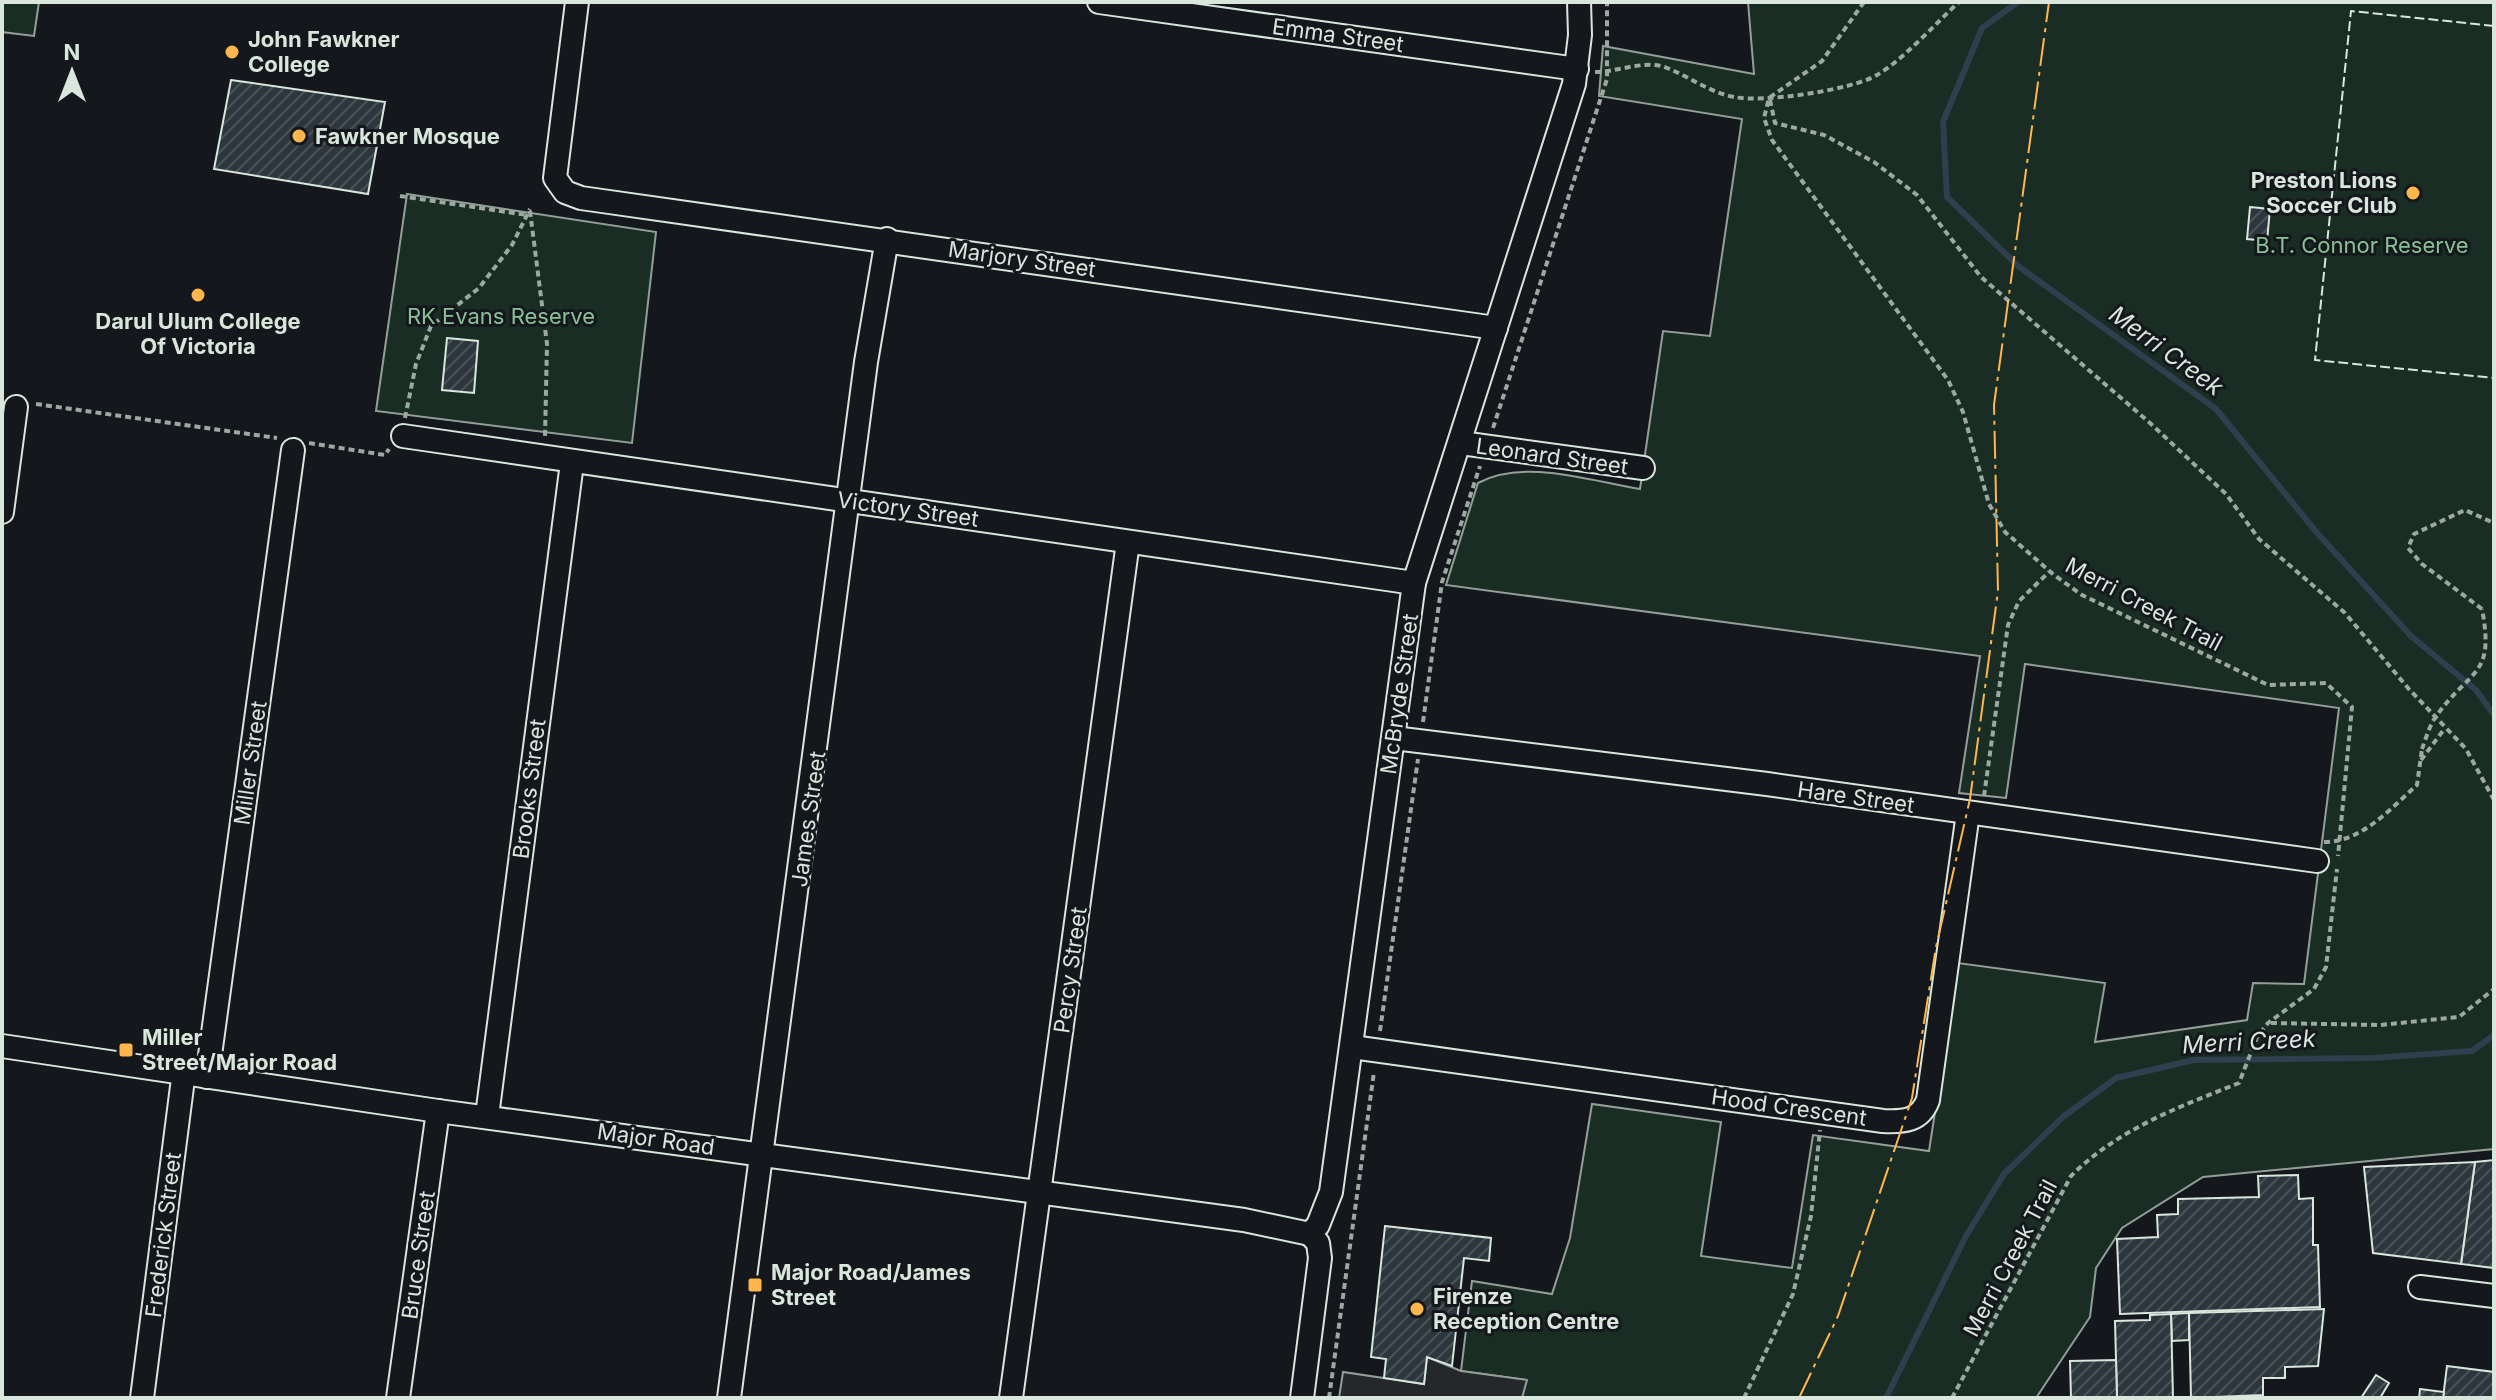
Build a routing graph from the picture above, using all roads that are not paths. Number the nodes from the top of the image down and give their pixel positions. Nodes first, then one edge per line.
1 (577, 2) edge
2 (1099, 2) edge
3 (1579, 2) edge
4 (1577, 69) junction
5 (887, 239) junction
6 (1496, 328) junction
7 (21, 405) road end
8 (403, 436) road end
9 (1461, 443) junction
10 (294, 444) road end
11 (572, 463) junction
12 (1643, 468) dead end
13 (850, 500) junction
14 (2, 512) edge
15 (1128, 542) junction
16 (1414, 583) junction
17 (1394, 738) junction
18 (1974, 813) junction
19 (2318, 851) road end
20 (2, 1046) edge
21 (1352, 1047) junction
22 (184, 1071) junction
23 (207, 1077) junction
24 (438, 1111) junction
25 (487, 1116) junction
26 (763, 1154) junction
27 (1039, 1192) junction
28 (1310, 1234) junction
29 (2420, 1287) dead end
30 (2494, 1296) edge
31 (142, 1398) edge
32 (398, 1398) edge
33 (729, 1398) edge
34 (1011, 1398) edge
35 (1302, 1398) edge

1 - 5 street, Marjory Street
2 - 4 street, Emma Street
3 - 4 street, McBryde Street
4 - 6 street, McBryde Street
5 - 6 street, Marjory Street
5 - 13 street, James Street
6 - 9 street, McBryde Street
7 - 14 street
8 - 11 street, Victory Street
9 - 12 street, Leonard Street
9 - 16 street, McBryde Street
10 - 23 street, Miller Street
11 - 13 street, Victory Street
11 - 25 street, Brooks Street
13 - 15 street, Victory Street
13 - 26 street, James Street
15 - 16 street, Victory Street
15 - 27 street, Percy Street
16 - 17 street, McBryde Street
17 - 18 street, Hare Street
17 - 21 street, McBryde Street
18 - 19 street, Hare Street
18 - 21 street, Hood Crescent
20 - 22 street, Major Road
21 - 28 street, McBryde Street
22 - 23 street, Major Road
22 - 31 street, Frederick Street
23 - 24 street, Major Road
24 - 25 street, Major Road
24 - 32 street, Bruce Street
25 - 26 street, Major Road
26 - 27 street, Major Road
26 - 33 street, James Street
27 - 28 street, Major Road
27 - 34 street, Percy Street
28 - 35 street
29 - 30 street

